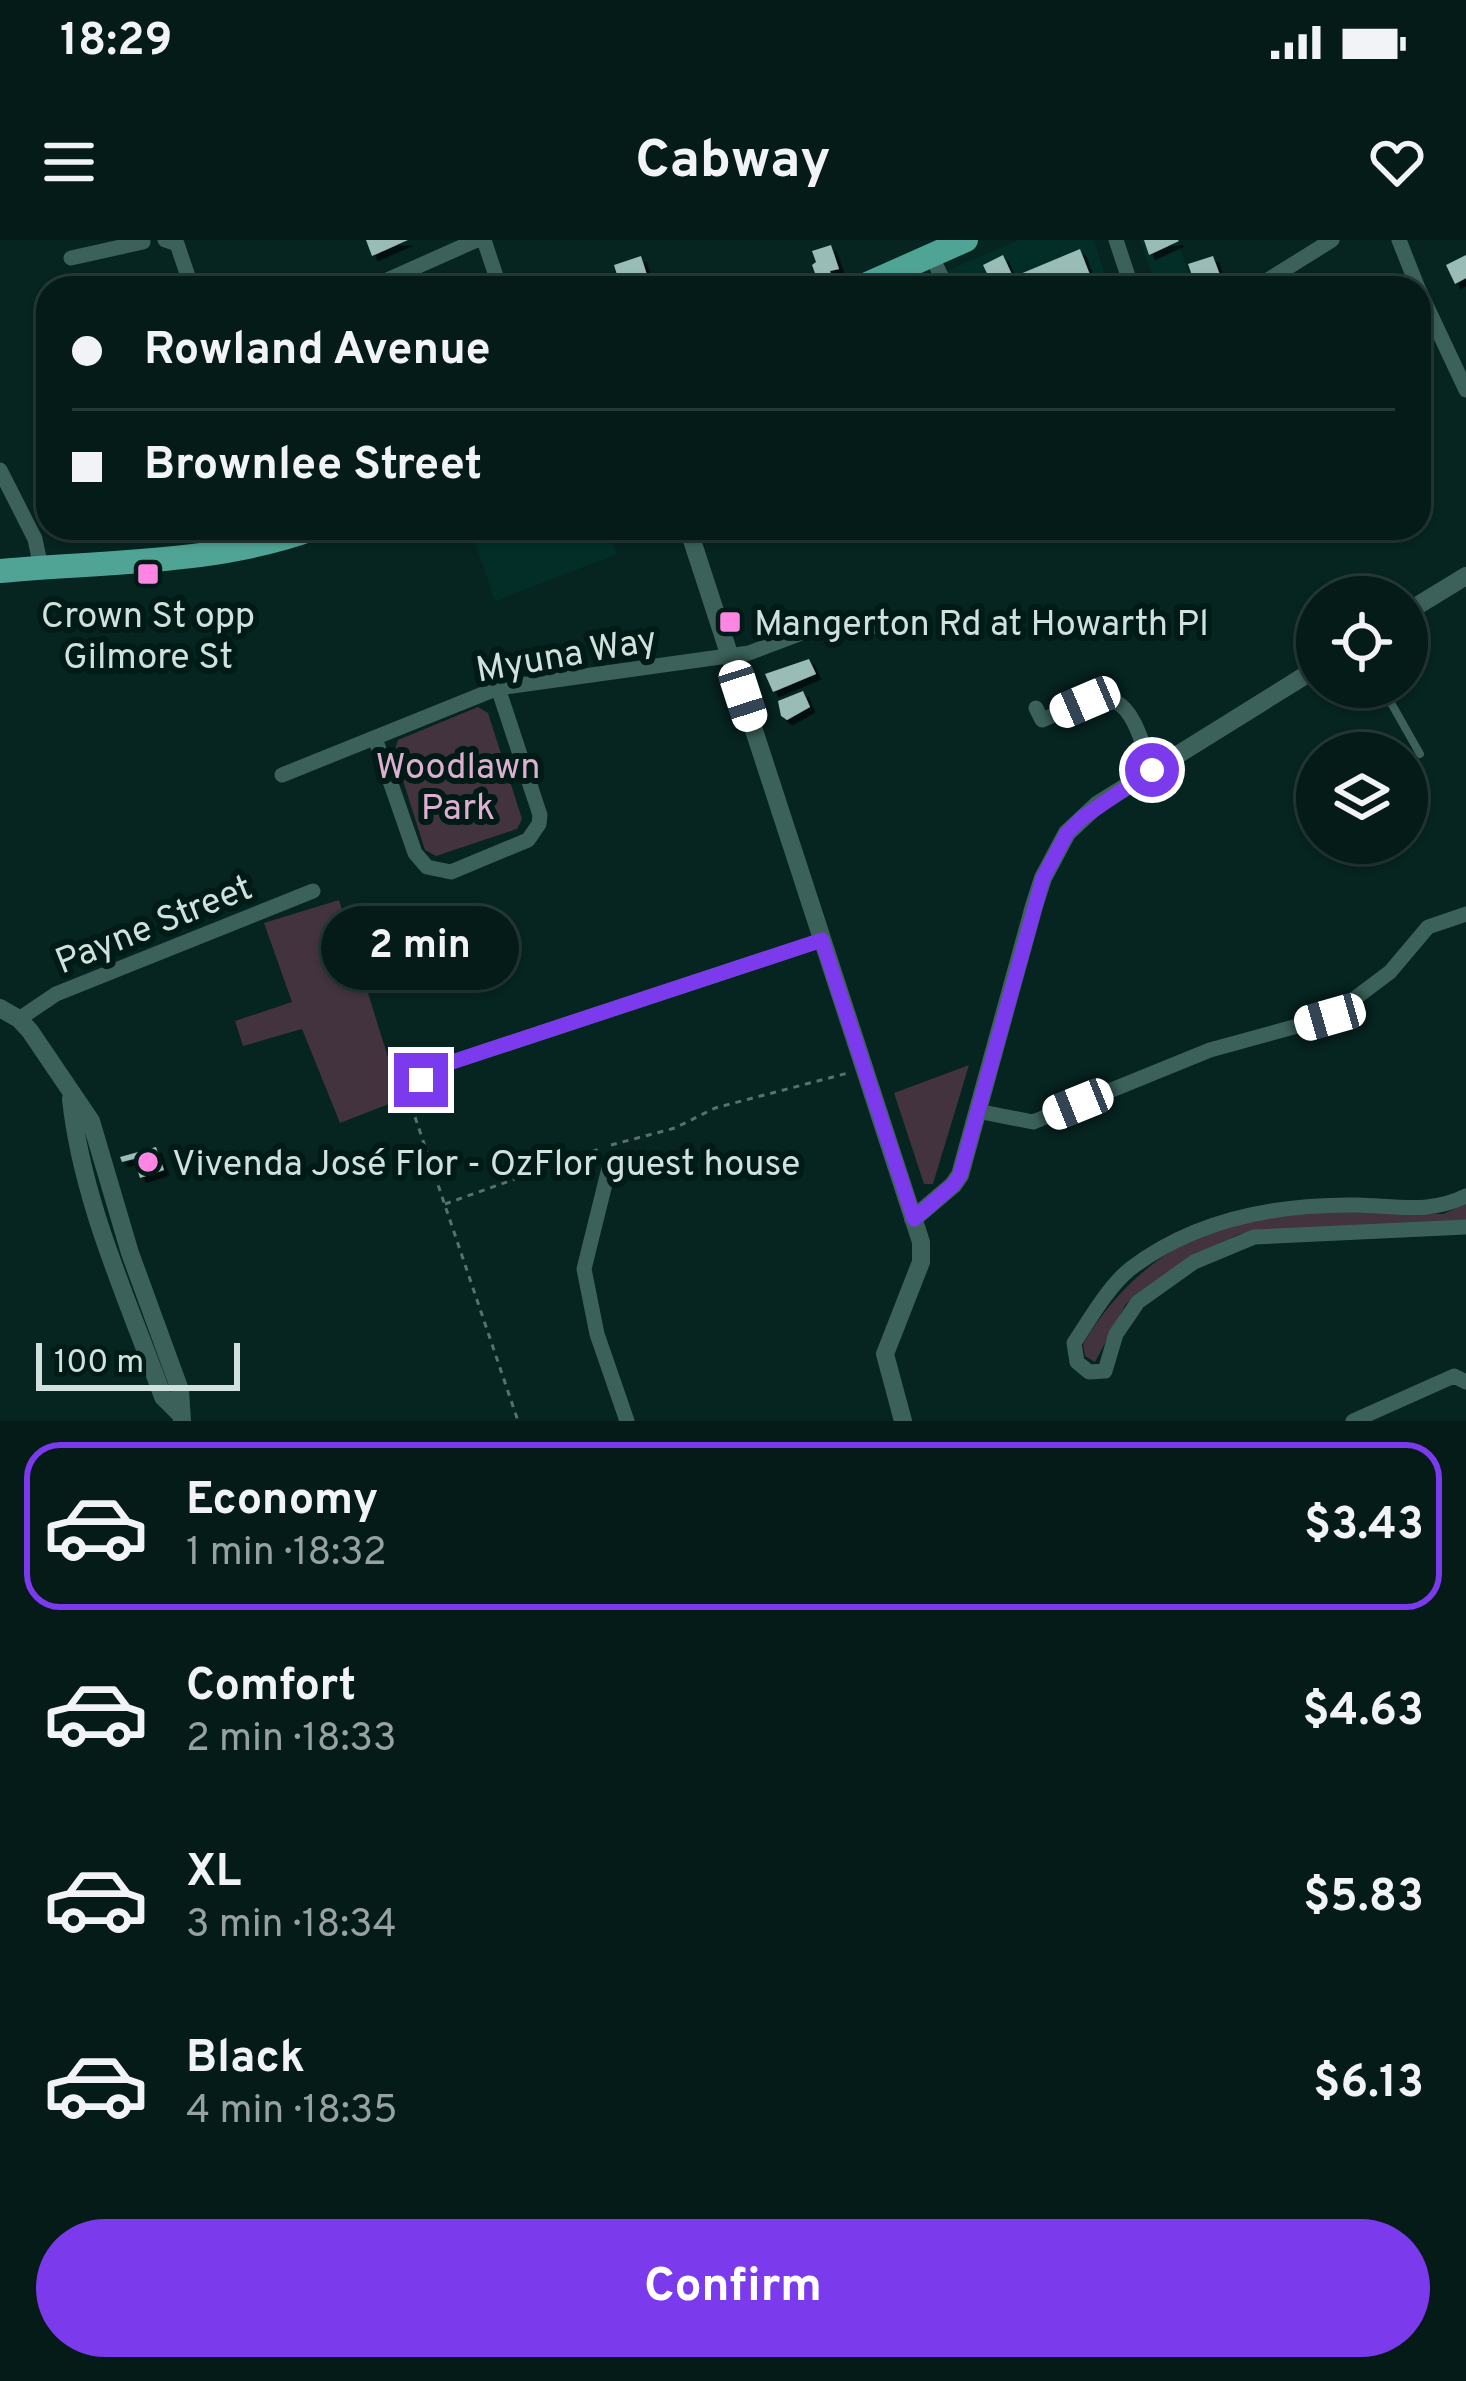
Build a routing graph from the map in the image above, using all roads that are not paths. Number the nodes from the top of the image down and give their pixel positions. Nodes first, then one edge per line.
1 (481, 240) edge
2 (966, 240) edge
3 (1116, 240) edge
4 (1332, 240) edge
5 (1400, 240) edge
6 (152, 241) edge
7 (931, 256) junction
8 (71, 258) dead end
9 (188, 276) edge
10 (397, 276) edge
11 (495, 276) edge
12 (885, 276) edge
13 (940, 276) edge
14 (1126, 276) edge
15 (1274, 276) edge
16 (1414, 276) edge
17 (1431, 315) edge
18 (1466, 390) edge
19 (0, 470) edge
20 (272, 540) edge
21 (692, 540) edge
22 (41, 567) junction
23 (0, 571) edge
24 (1466, 576) edge
25 (1428, 599) edge
26 (892, 630) dead end
27 (730, 655) junction
28 (1296, 681) edge
29 (498, 688) junction
30 (1036, 707) dead end
31 (375, 738) junction
32 (1152, 770) junction
33 (282, 775) dead end
34 (313, 891) dead end
35 (1466, 914) edge
36 (822, 940) junction
37 (0, 1008) edge
38 (19, 1019) junction
39 (421, 1080) road end
40 (977, 1111) junction
41 (611, 1160) dead end
42 (1466, 1196) edge
43 (914, 1219) junction
44 (1466, 1227) edge
45 (1466, 1382) edge
46 (181, 1418) edge
47 (628, 1421) edge
48 (903, 1421) edge
49 (1353, 1421) edge

1 - 10 street
1 - 11 street
2 - 7 main road
3 - 14 street
4 - 15 street
5 - 16 street
6 - 8 street
6 - 9 street
7 - 12 main road
7 - 13 street
17 - 18 street
19 - 22 street
20 - 22 main road
21 - 27 street
22 - 23 main road
24 - 25 street
26 - 27 street, Myuna Way
27 - 29 street, Myuna Way
27 - 36 street
28 - 32 street
29 - 31 street, Myuna Way
29 - 31 street
30 - 32 street
31 - 33 street, Myuna Way
32 - 40 street
34 - 38 street, Payne Street
35 - 40 street
36 - 39 street
36 - 43 street
37 - 38 street
38 - 46 street
40 - 43 street
41 - 47 street
42 - 44 street
43 - 48 street
45 - 49 street

